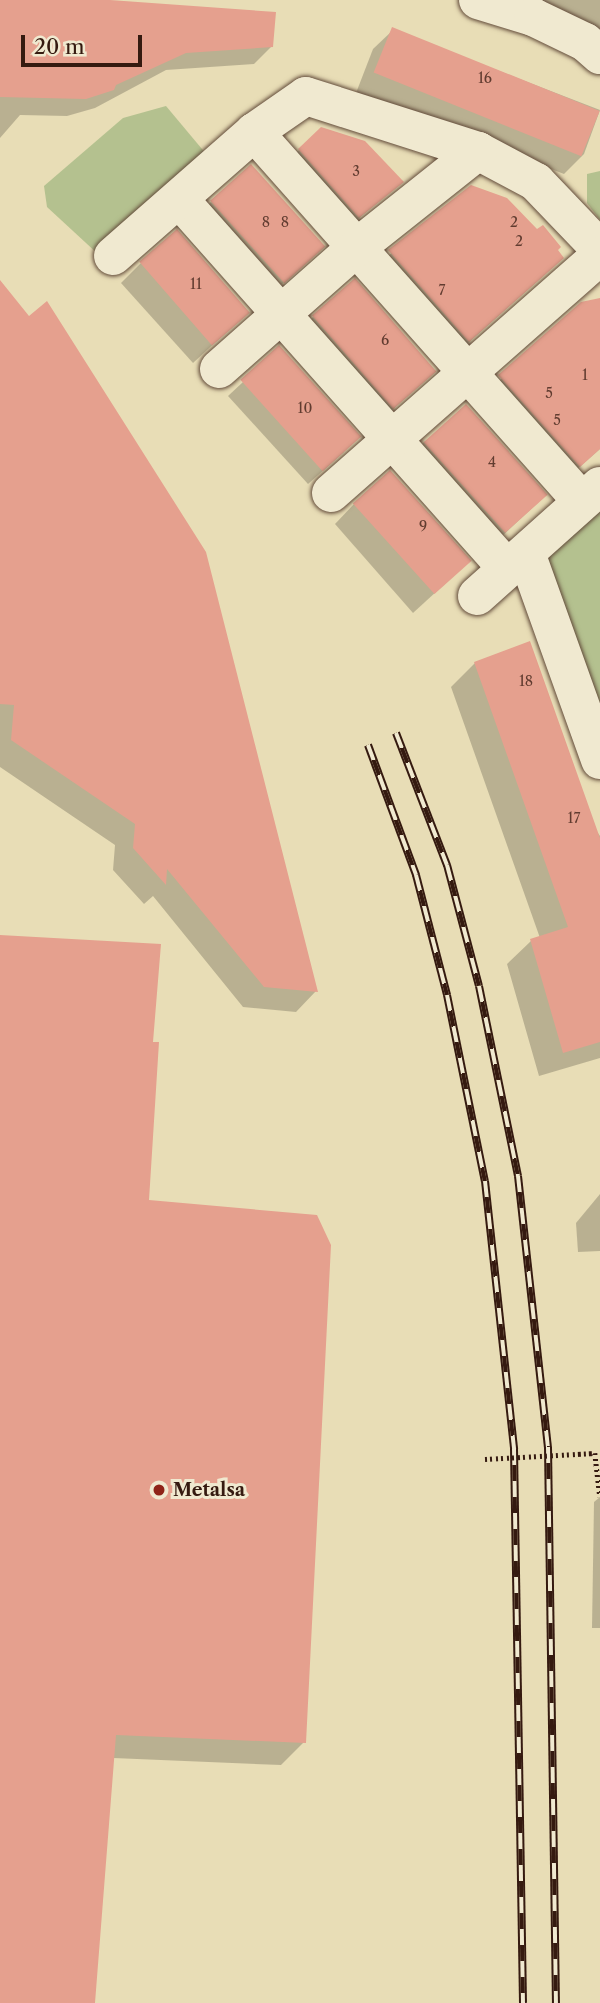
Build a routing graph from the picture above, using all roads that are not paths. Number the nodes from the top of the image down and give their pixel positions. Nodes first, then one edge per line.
1 (478, 0) edge
2 (600, 55) edge
3 (254, 132) junction
4 (478, 151) junction
5 (179, 199) junction
6 (356, 248) junction
7 (600, 249) edge
8 (113, 256) dead end
9 (600, 256) edge
10 (282, 314) junction
11 (219, 369) dead end
12 (467, 373) junction
13 (392, 439) junction
14 (331, 493) dead end
15 (591, 494) edge
16 (516, 561) junction
17 (477, 596) dead end
18 (600, 760) edge

1 - 2 street
3 - 4 street
3 - 5 street
3 - 6 street
4 - 6 street
4 - 7 street
5 - 8 street
5 - 10 street
6 - 10 street
6 - 12 street
9 - 12 street
10 - 11 street
10 - 13 street
12 - 13 street
12 - 15 street
13 - 14 street
13 - 16 street
15 - 16 street
16 - 17 street
16 - 18 street

